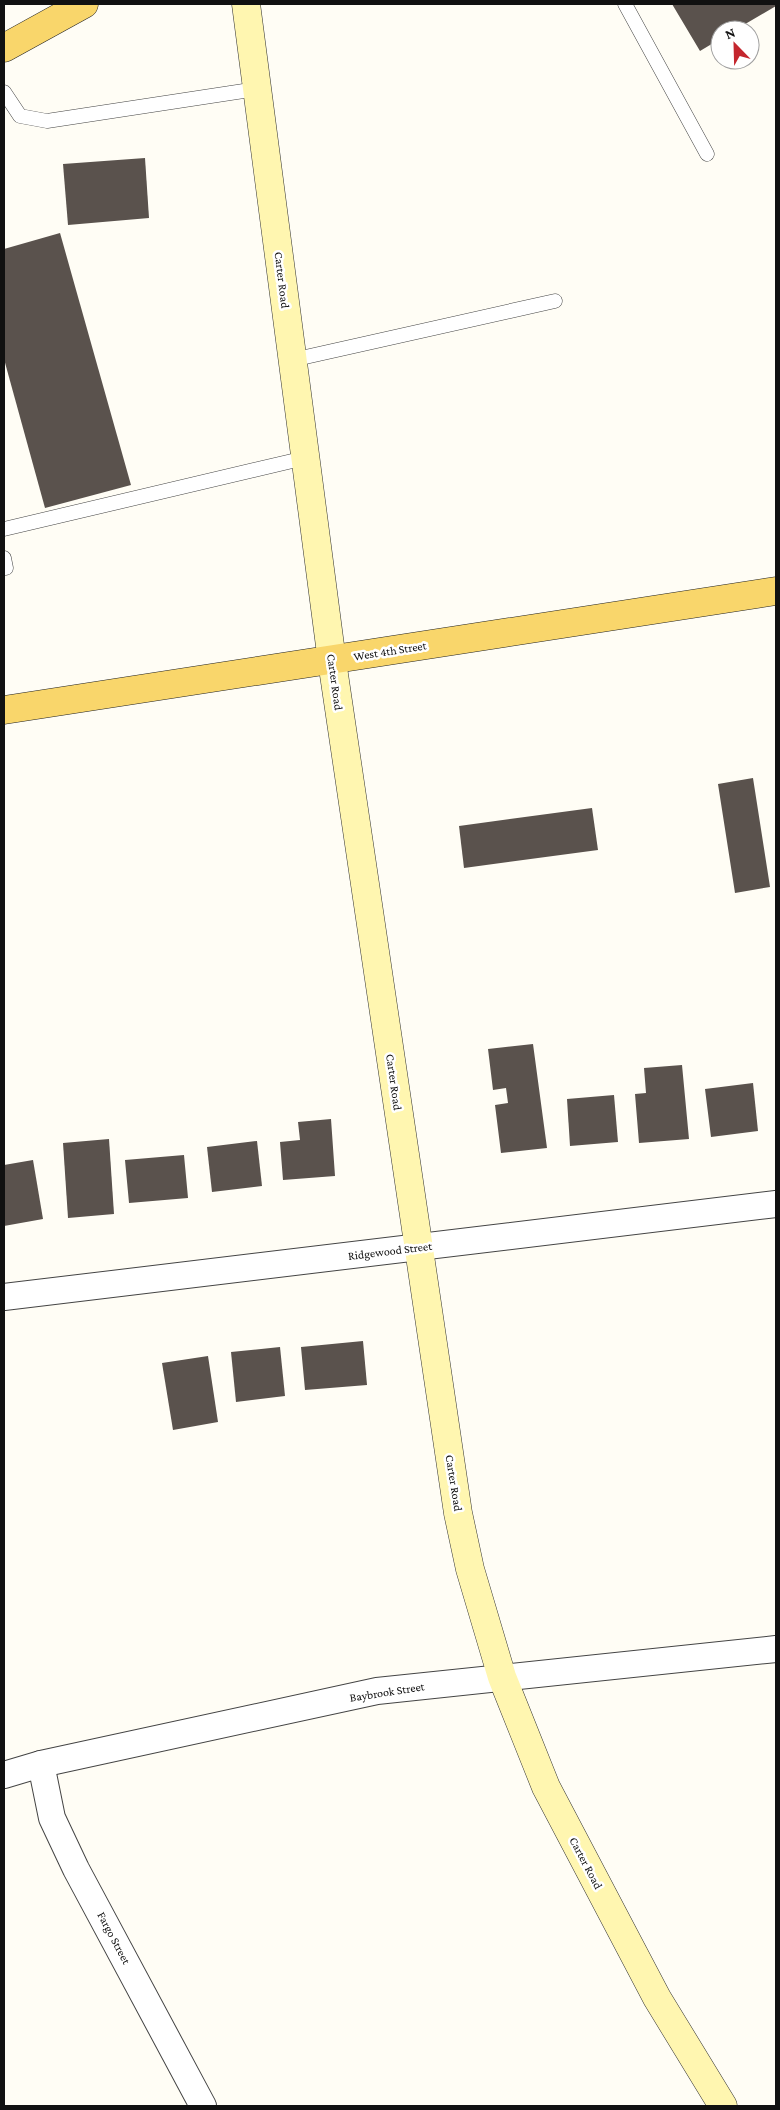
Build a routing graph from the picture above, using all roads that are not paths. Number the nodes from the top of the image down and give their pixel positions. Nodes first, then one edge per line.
1 (84, 4) edge
2 (246, 4) edge
3 (625, 4) edge
4 (4, 48) edge
5 (257, 89) junction
6 (4, 92) edge
7 (707, 154) dead end
8 (554, 301) dead end
9 (292, 360) junction
10 (305, 458) junction
11 (4, 529) edge
12 (4, 558) edge
13 (4, 568) edge
14 (776, 590) edge
15 (332, 661) junction
16 (4, 710) edge
17 (776, 1204) edge
18 (419, 1247) junction
19 (4, 1297) edge
20 (776, 1649) edge
21 (502, 1678) junction
22 (41, 1764) junction
23 (4, 1775) edge
24 (204, 2106) edge
25 (723, 2106) edge

1 - 4 main road
2 - 5 main road, Carter Road
3 - 7 lane
5 - 6 lane
5 - 9 main road, Carter Road
8 - 9 lane
9 - 10 main road, Carter Road
10 - 11 lane
10 - 15 main road, Carter Road
12 - 13 lane
14 - 15 main road, West 4th Street
15 - 16 main road, West 4th Street
15 - 18 main road, Carter Road
17 - 18 street, Ridgewood Street
18 - 19 street, Ridgewood Street
18 - 21 main road, Carter Road
20 - 21 street, Baybrook Street
21 - 22 street, Baybrook Street
21 - 25 main road, Carter Road
22 - 23 street, Baybrook Street
22 - 24 street, Fargo Street

